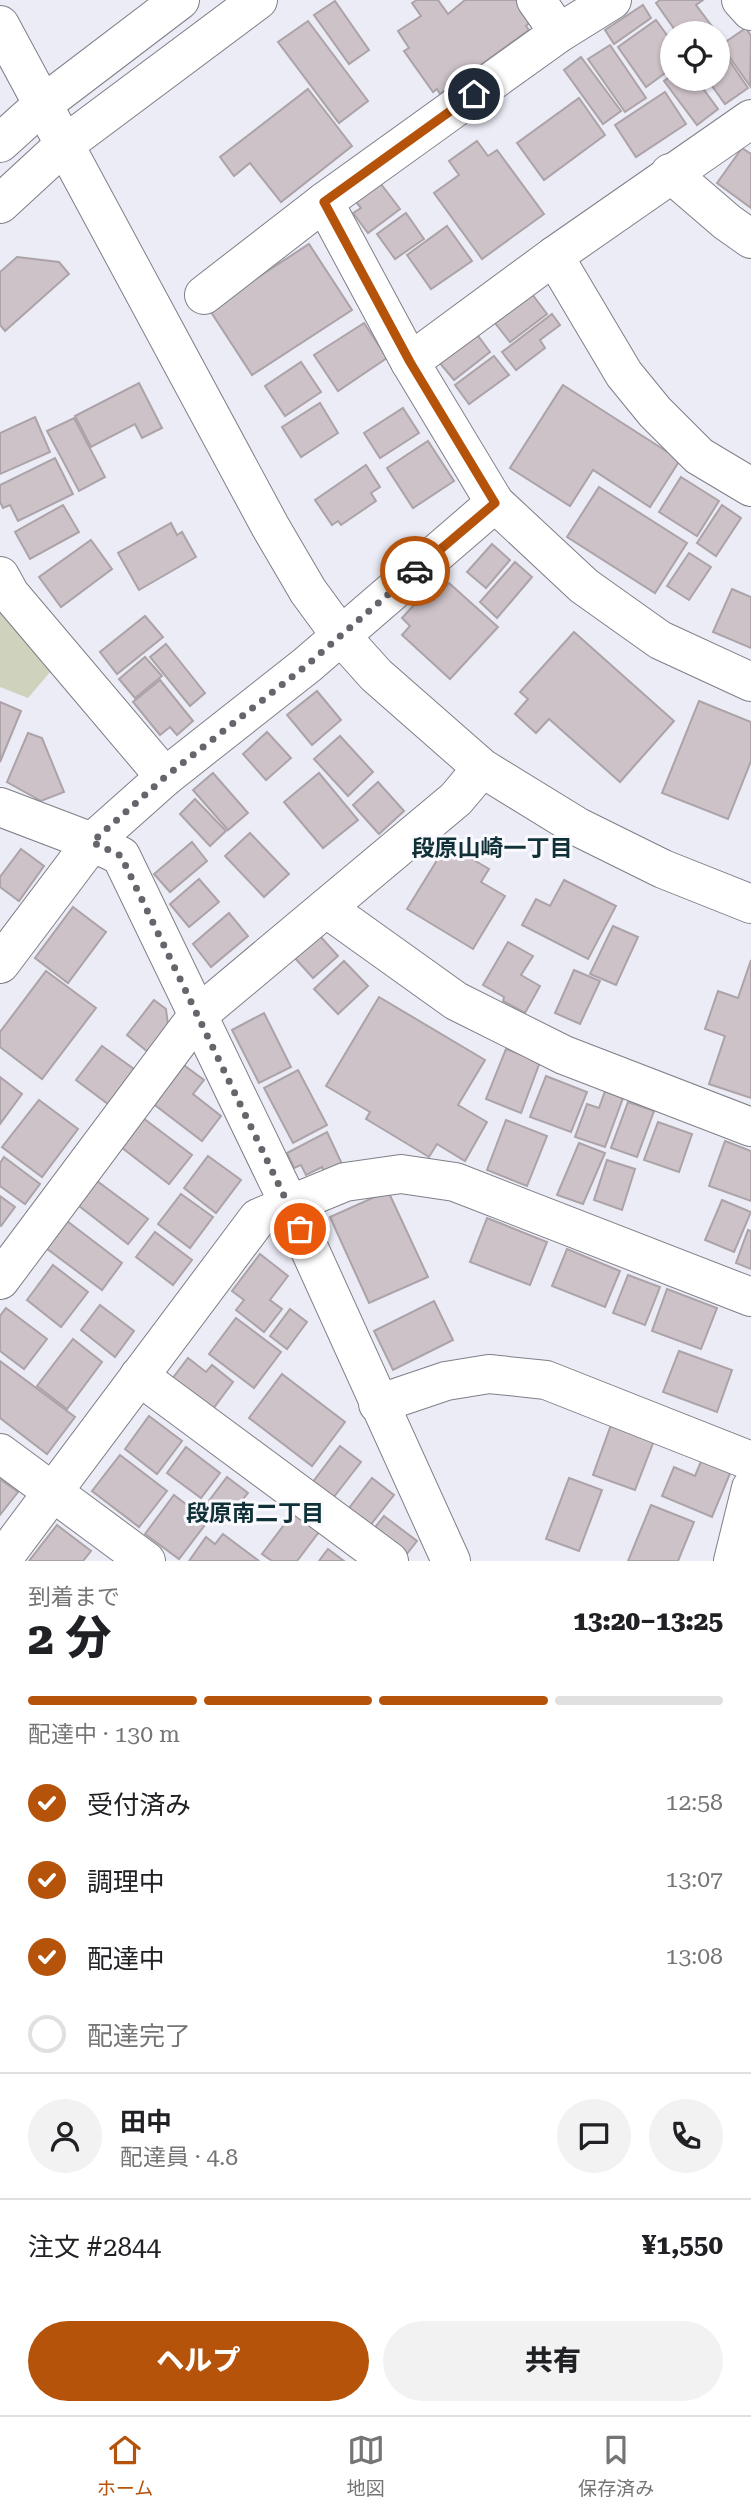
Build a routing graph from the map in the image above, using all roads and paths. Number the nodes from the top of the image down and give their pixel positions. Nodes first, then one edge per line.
1 (180, 0) edge
2 (258, 0) edge
3 (536, 0) edge
4 (612, 0) edge
5 (741, 0) edge
6 (751, 10) edge
7 (0, 25) edge
8 (559, 33) junction
9 (42, 105) junction
10 (751, 119) edge
11 (0, 143) edge
12 (64, 145) junction
13 (670, 173) junction
14 (324, 202) junction
15 (0, 204) edge
16 (751, 239) edge
17 (554, 256) junction
18 (204, 295) dead end
19 (410, 362) junction
20 (751, 487) edge
21 (495, 503) junction
22 (0, 576) edge
23 (341, 636) junction
24 (751, 682) edge
25 (482, 768) junction
26 (165, 777) junction
27 (0, 807) edge
28 (92, 842) junction
29 (751, 904) edge
30 (326, 908) junction
31 (0, 964) edge
32 (198, 1015) junction
33 (751, 1127) edge
34 (289, 1204) junction
35 (0, 1280) edge
36 (751, 1297) edge
37 (139, 1376) junction
38 (378, 1404) junction
39 (0, 1453) edge
40 (751, 1461) edge
41 (751, 1488) edge
42 (52, 1493) junction
43 (1, 1561) edge
44 (146, 1561) edge
45 (389, 1561) edge
46 (451, 1561) edge
47 (733, 1561) edge

1 - 9 street
2 - 12 street
3 - 8 street
4 - 8 street
5 - 6 street
7 - 9 street
8 - 14 street
9 - 11 street
9 - 12 street
10 - 13 street
12 - 15 street
12 - 23 street
13 - 16 street
13 - 17 street
14 - 18 street
14 - 19 street
17 - 19 street
17 - 20 street
19 - 21 street
21 - 23 street
21 - 24 street
22 - 26 street
23 - 25 street
23 - 26 street
25 - 29 street
25 - 30 street
26 - 28 street
27 - 28 street
28 - 31 street
28 - 32 street
30 - 32 street
30 - 33 street
32 - 34 street
32 - 35 street
34 - 36 street
34 - 37 street
34 - 38 street
37 - 42 street
37 - 45 street
38 - 40 street
38 - 46 street
39 - 42 street
41 - 47 street
42 - 43 street
42 - 44 street

